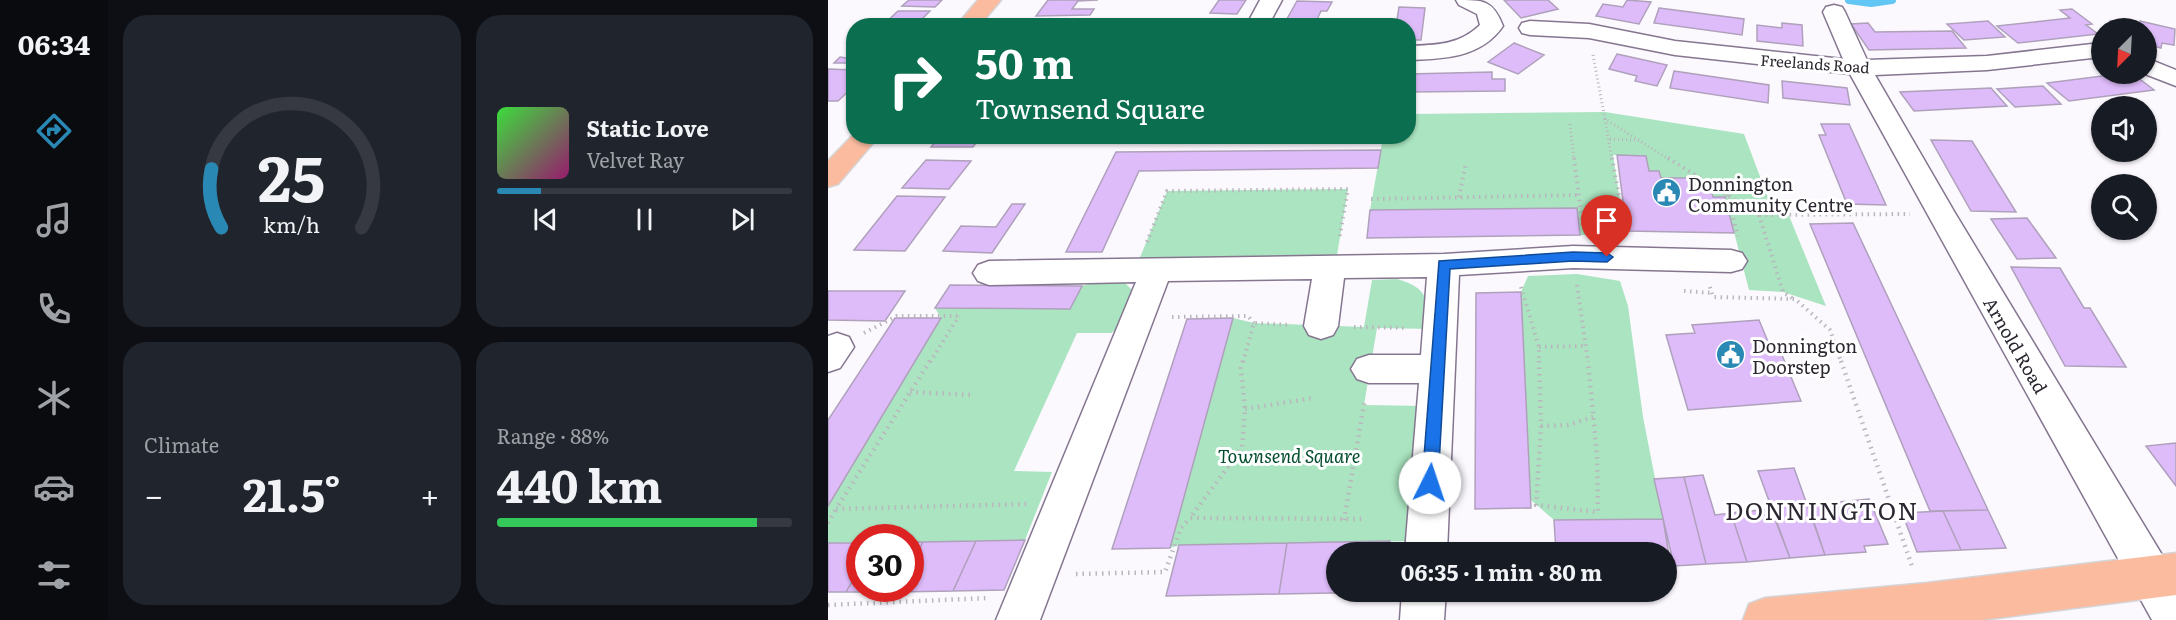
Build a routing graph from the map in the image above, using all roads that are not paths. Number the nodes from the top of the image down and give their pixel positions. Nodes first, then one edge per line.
1 (990, 0) edge
2 (1271, 0) edge
3 (1467, 0) edge
4 (1834, 12) dead end
5 (974, 18) edge
6 (1261, 18) edge
7 (1530, 28) dead end
8 (2091, 51) edge
9 (1416, 53) edge
10 (1858, 68) junction
11 (2157, 70) edge
12 (2176, 79) edge
13 (859, 144) edge
14 (828, 178) edge
15 (1731, 261) dead end
16 (1444, 265) junction
17 (1332, 267) junction
18 (1146, 270) junction
19 (989, 273) dead end
20 (1321, 326) road end
21 (1370, 369) road end
22 (1437, 369) junction
23 (1427, 542) edge
24 (2163, 576) edge
25 (1423, 602) edge
26 (1006, 609) edge
27 (1422, 620) edge
28 (1765, 620) edge
29 (2176, 620) edge

1 - 5 main road
2 - 6 street
3 - 9 street
4 - 10 street, Arnold Road
7 - 10 street, Freelands Road
8 - 10 street, Freelands Road
10 - 24 street, Arnold Road
11 - 12 street
13 - 14 main road
15 - 16 street
16 - 17 street
16 - 22 street
17 - 18 street
17 - 20 street
18 - 19 street
18 - 26 street
21 - 22 street
22 - 23 street
24 - 28 main road
24 - 29 street, Arnold Road
25 - 27 street

